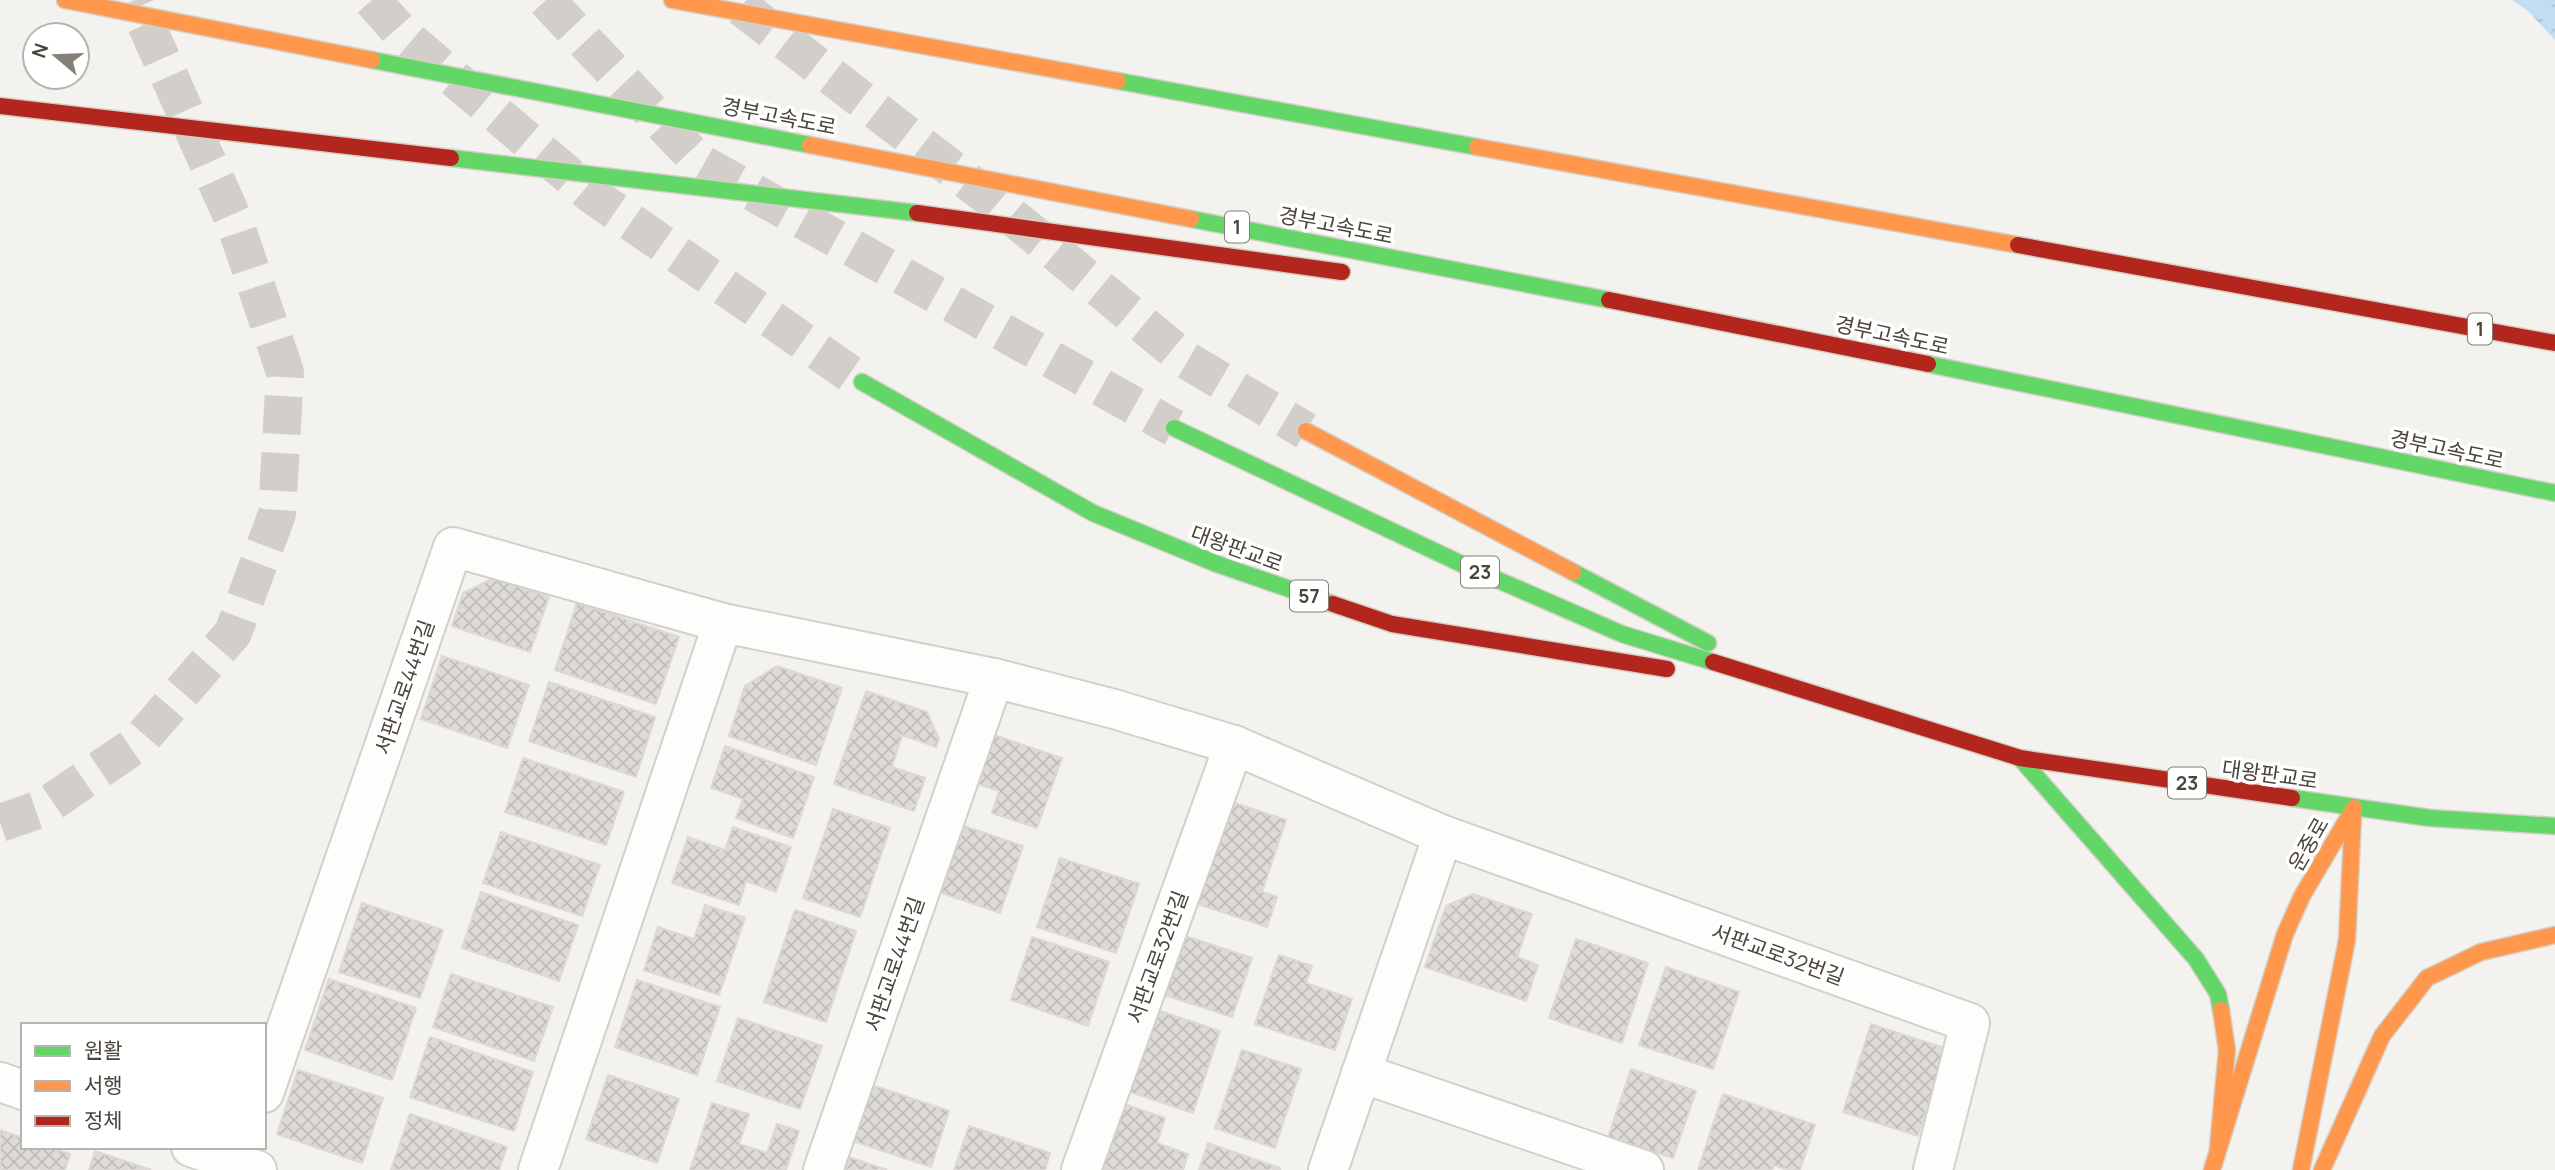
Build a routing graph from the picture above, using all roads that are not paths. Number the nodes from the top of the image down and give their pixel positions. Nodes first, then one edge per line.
1 (65, 0) edge
2 (673, 0) edge
3 (0, 106) edge
4 (1363, 275) dead end
5 (1488, 293) dead end
6 (1779, 333) junction
7 (2555, 343) edge
8 (862, 382) tunnel mouth
9 (1174, 428) tunnel mouth
10 (1306, 431) tunnel mouth
11 (2555, 493) edge
12 (723, 624) junction
13 (994, 678) junction
14 (1797, 690) junction
15 (1114, 709) joint
16 (1234, 745) junction
17 (2020, 758) junction
18 (2354, 808) junction
19 (2555, 826) edge
20 (1443, 835) junction
21 (2555, 934) edge
22 (1361, 1073) junction
23 (0, 1082) edge
24 (266, 1087) edge
25 (21, 1089) edge
26 (2218, 1147) junction
27 (200, 1149) edge
28 (247, 1160) edge
29 (538, 1170) edge
30 (823, 1170) edge
31 (1081, 1170) edge
32 (1328, 1170) edge
33 (1644, 1170) edge
34 (1933, 1170) edge
35 (2211, 1170) edge
36 (2301, 1170) edge
37 (2322, 1170) edge

1 - 6 main road, 경부고속도로 / 1
2 - 7 main road, 1
3 - 4 main road
5 - 6 main road
6 - 11 main road, 경부고속도로 / 1
8 - 14 main road, 대왕판교로 / 57
9 - 14 main road, 23
10 - 14 main road
12 - 13 street, 서판교로44번길
12 - 24 street, 서판교로44번길
12 - 29 street
13 - 15 street, 서판교로44번길
13 - 30 street, 서판교로44번길
14 - 17 main road, 대왕판교로
15 - 16 street, 서판교로32번길
16 - 20 street, 서판교로32번길
16 - 31 street, 서판교로32번길
17 - 18 main road, 대왕판교로 / 23
17 - 26 main road
18 - 19 main road, 대왕판교로 / 23
18 - 26 main road, 운중로
18 - 36 main road, 운중로
20 - 22 street
20 - 34 street, 서판교로32번길
21 - 37 main road
22 - 32 street
22 - 33 street
23 - 25 street
26 - 35 main road, 운중로
27 - 28 street

